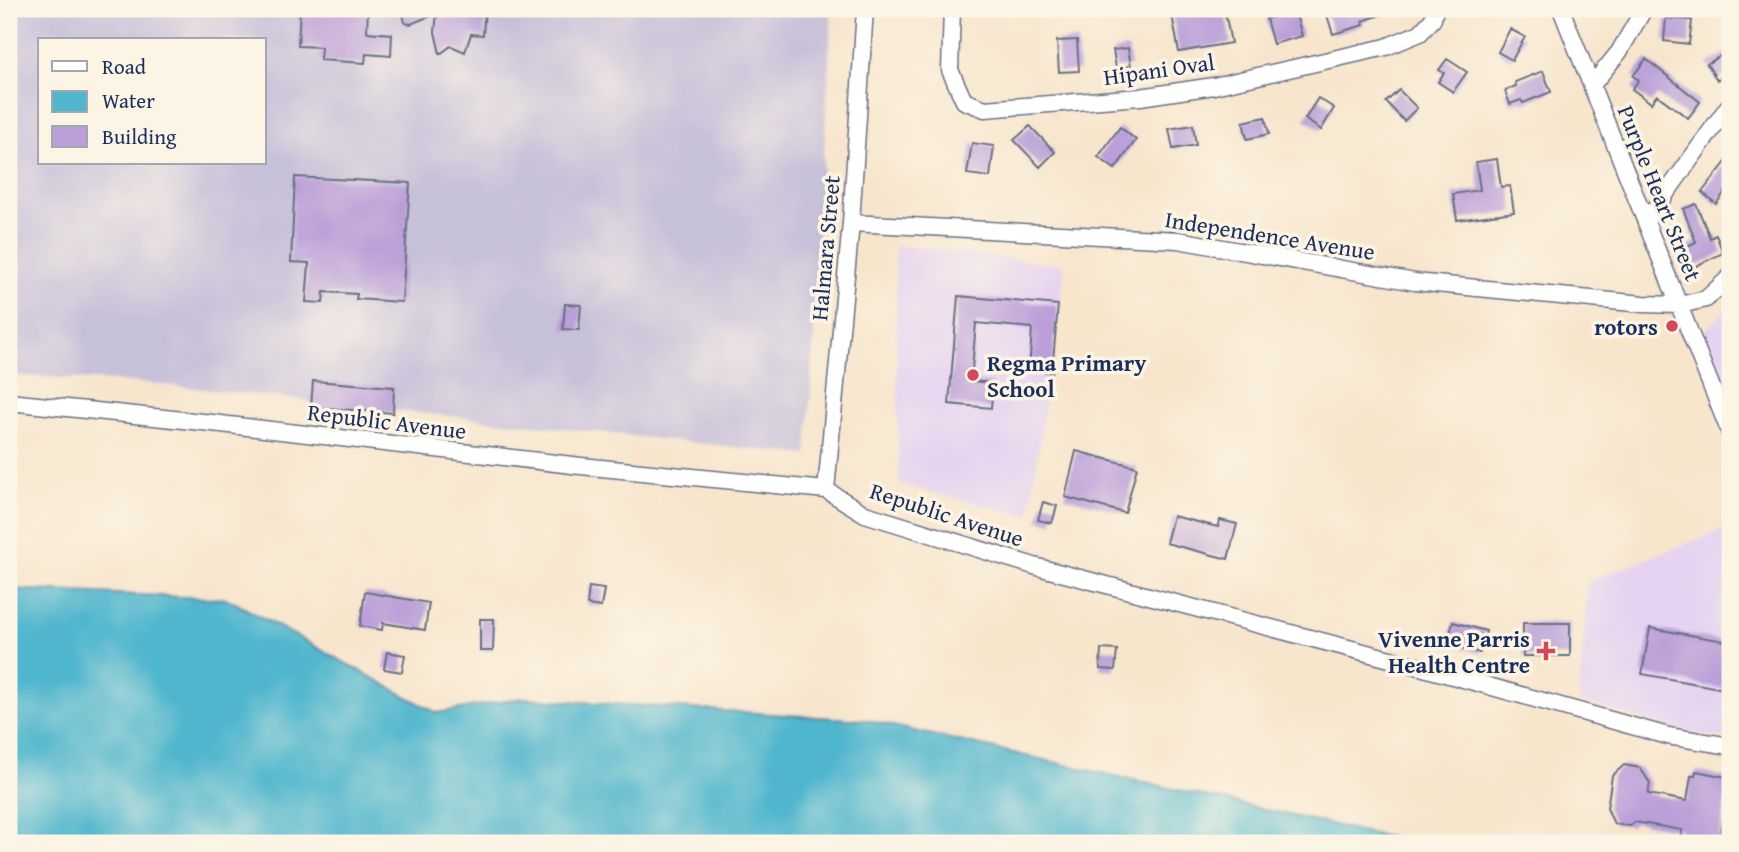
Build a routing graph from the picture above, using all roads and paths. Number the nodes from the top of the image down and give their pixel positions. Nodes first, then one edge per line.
1 (865, 9) edge
2 (952, 9) edge
3 (1435, 9) edge
4 (1561, 9) edge
5 (1644, 9) edge
6 (1592, 85) junction
7 (1730, 104) edge
8 (1647, 220) junction
9 (851, 223) junction
10 (1730, 276) edge
11 (1680, 305) junction
12 (9, 402) edge
13 (1730, 433) edge
14 (826, 490) junction
15 (1730, 746) edge

1 - 9 street, Halmara Street
2 - 3 street, Hipani Oval
4 - 6 street, Purple Heart Street
5 - 6 street
6 - 8 street, Purple Heart Street
7 - 8 street
8 - 11 street, Purple Heart Street
9 - 11 street, Independence Avenue
9 - 14 street, Halmara Street
10 - 11 street
11 - 13 street, Purple Heart Street
12 - 14 street, Republic Avenue
14 - 15 street, Republic Avenue

